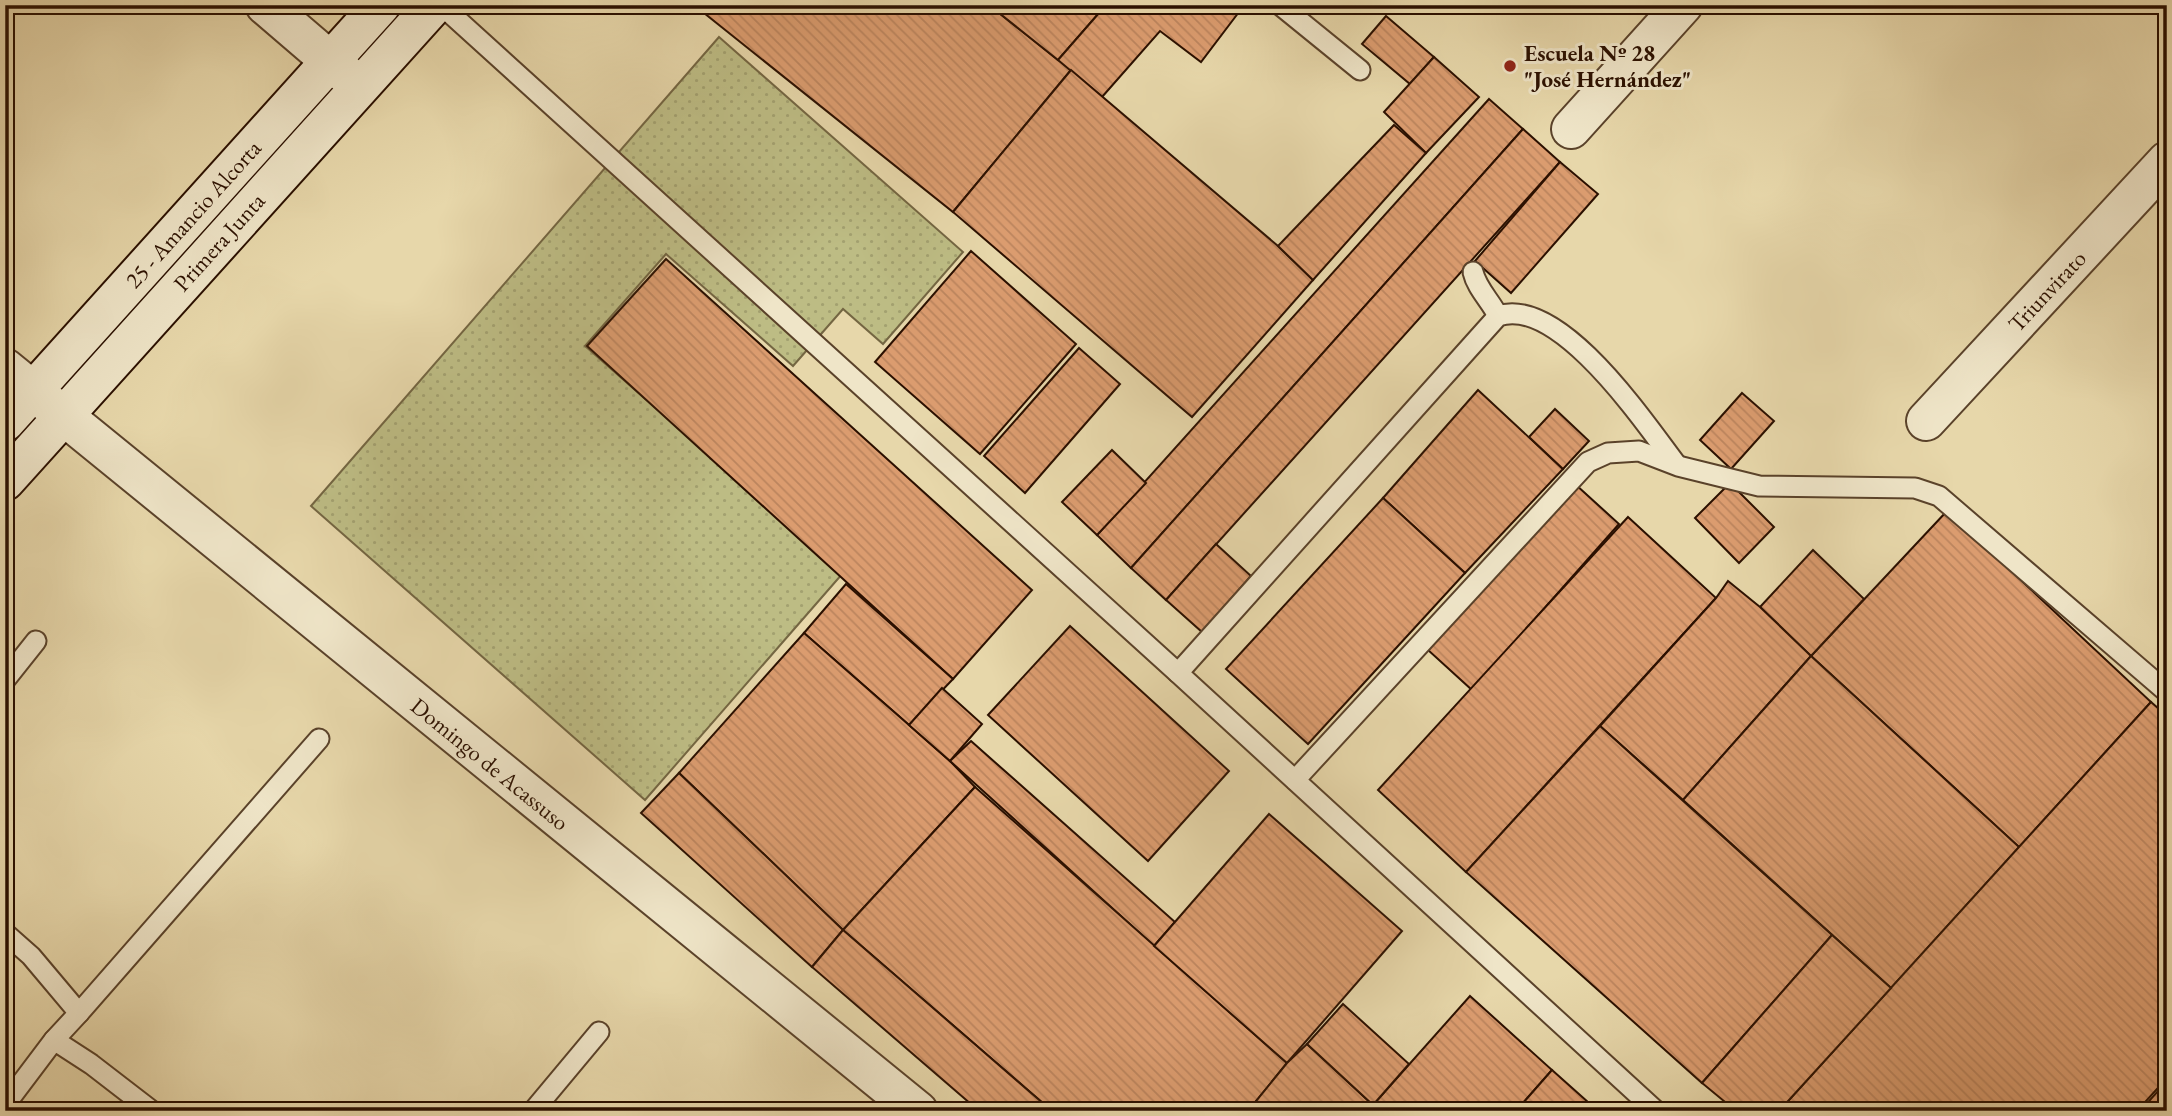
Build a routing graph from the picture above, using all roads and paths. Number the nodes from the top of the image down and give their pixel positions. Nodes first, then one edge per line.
1 (265, 5) edge
2 (381, 5) edge
3 (434, 5) edge
4 (441, 5) edge
5 (1280, 5) edge
6 (1683, 5) edge
7 (331, 61) junction
8 (1360, 70) dead end
9 (359, 86) junction
10 (1571, 129) dead end
11 (2167, 160) edge
12 (1473, 272) dead end
13 (1498, 316) junction
14 (19, 380) edge
15 (62, 417) junction
16 (1926, 421) dead end
17 (5, 422) edge
18 (1678, 466) junction
19 (5, 481) edge
20 (36, 641) dead end
21 (1178, 673) junction
22 (5, 680) edge
23 (2167, 692) edge
24 (319, 739) dead end
25 (1295, 780) junction
26 (5, 933) edge
27 (79, 1013) junction
28 (599, 1032) dead end
29 (54, 1040) junction
30 (5, 1105) edge
31 (152, 1111) edge
32 (533, 1111) edge
33 (918, 1111) edge
34 (1656, 1111) edge

1 - 7 street
2 - 7 street, 25 - Amancio Alcorta
3 - 9 street, Primera Junta
4 - 21 lane
5 - 8 lane
6 - 10 street
7 - 9 street
7 - 14 street, 25 - Amancio Alcorta
9 - 15 street, Primera Junta
11 - 16 street, Triunvirato
12 - 13 lane
13 - 18 lane
13 - 21 lane
14 - 15 street, Domingo de Acassuso
14 - 17 street, 25 - Amancio Alcorta
15 - 19 street, Primera Junta
15 - 33 street, Domingo de Acassuso
18 - 23 lane
18 - 25 lane
20 - 22 lane
21 - 25 lane
24 - 27 lane
25 - 34 lane
26 - 27 lane
27 - 29 lane
28 - 32 lane
29 - 30 lane
29 - 31 lane

